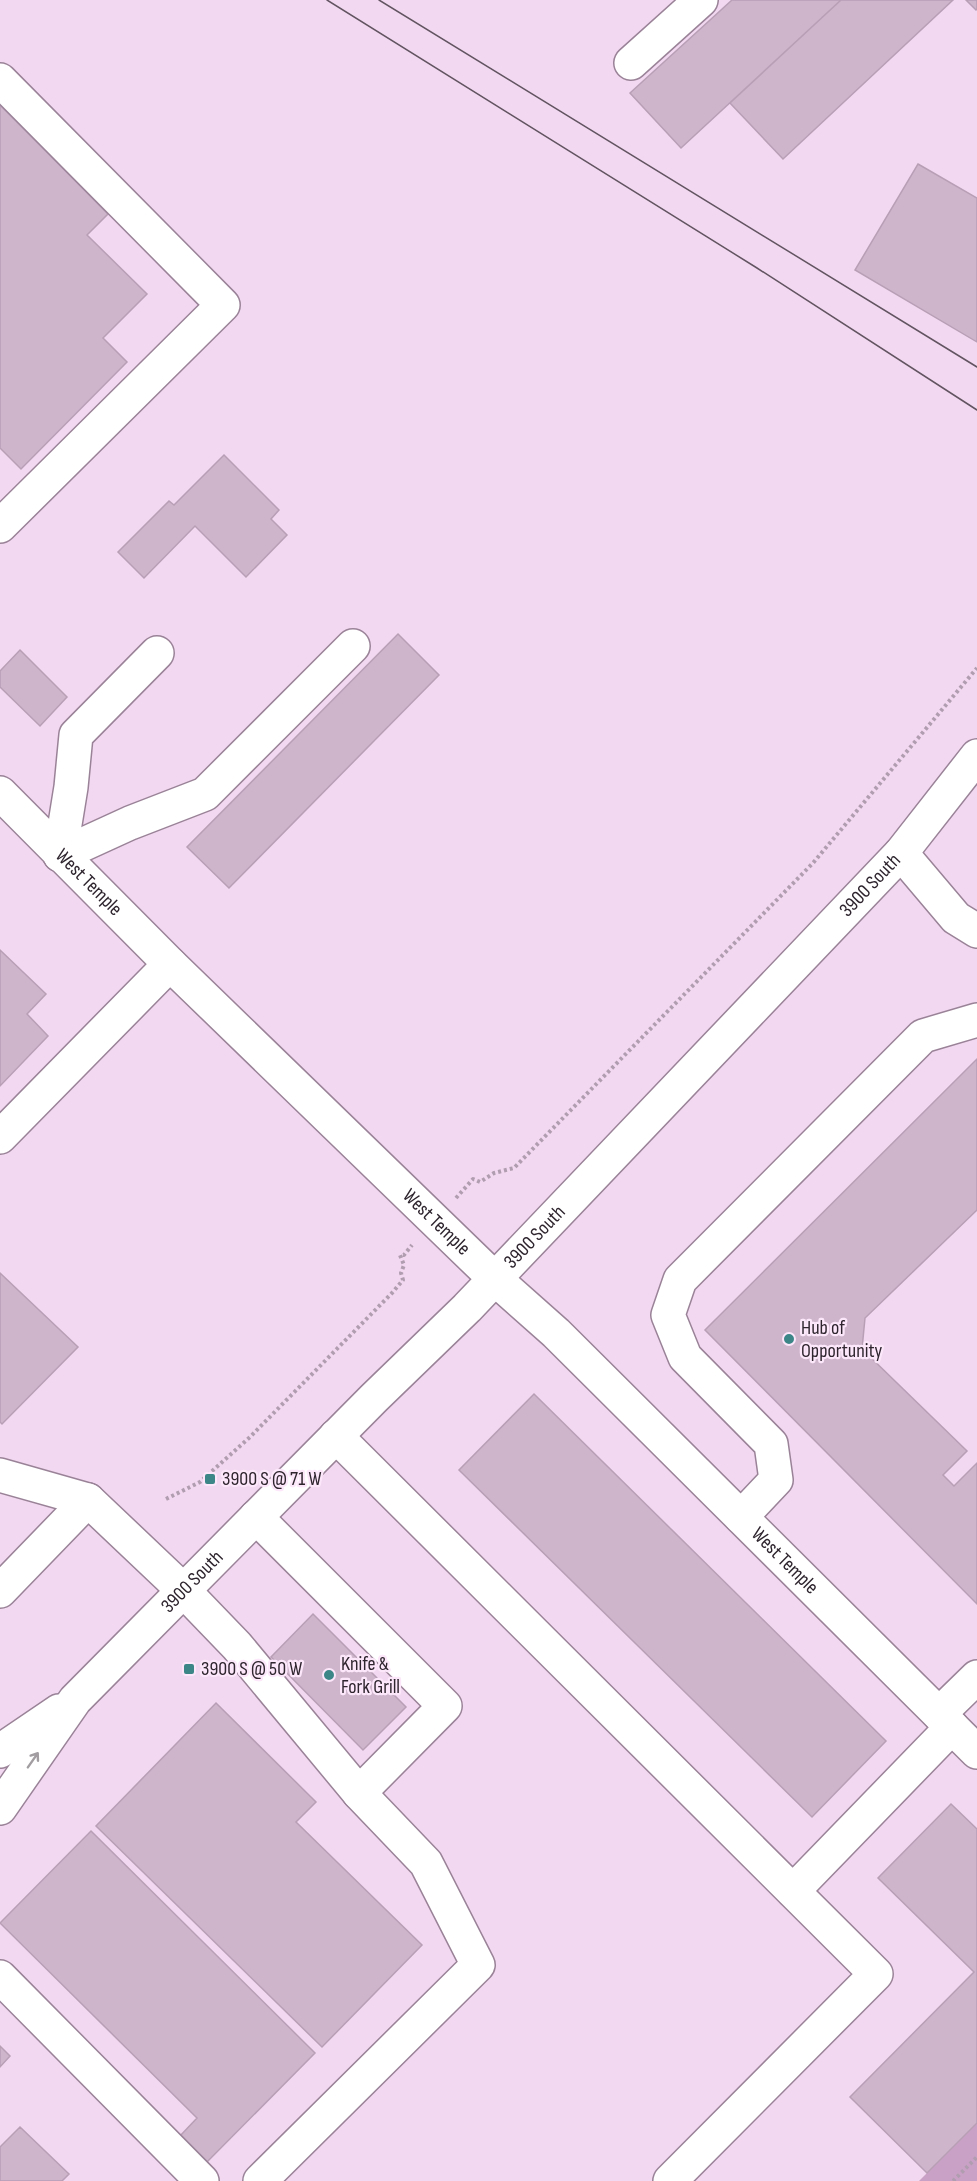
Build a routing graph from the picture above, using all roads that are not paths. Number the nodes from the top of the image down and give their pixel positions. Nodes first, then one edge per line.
1 (701, 0) edge
2 (632, 63) dead end
3 (0, 80) edge
4 (0, 526) edge
5 (353, 646) dead end
6 (158, 653) dead end
7 (977, 756) edge
8 (0, 793) edge
9 (901, 853) junction
10 (60, 855) junction
11 (977, 931) edge
12 (170, 964) junction
13 (977, 1020) edge
14 (0, 1137) edge
15 (494, 1278) junction
16 (336, 1436) junction
17 (0, 1475) edge
18 (88, 1500) junction
19 (256, 1517) junction
20 (741, 1517) junction
21 (0, 1591) edge
22 (184, 1591) junction
23 (977, 1677) edge
24 (75, 1700) junction
25 (945, 1720) junction
26 (3, 1744) edge
27 (977, 1752) edge
28 (359, 1793) junction
29 (0, 1808) edge
30 (793, 1891) junction
31 (0, 1977) edge
32 (201, 2181) edge
33 (260, 2181) edge
34 (670, 2181) edge

1 - 2 main road
3 - 4 main road
5 - 10 main road
6 - 10 main road
7 - 9 main road, 3900 South
8 - 10 main road, West Temple
9 - 11 main road
9 - 15 main road, 3900 South
10 - 12 main road, West Temple
12 - 14 main road
12 - 15 main road, West Temple
13 - 20 main road
15 - 16 main road, 3900 South
15 - 20 main road, West Temple
16 - 19 main road, 3900 South
16 - 30 main road
17 - 18 main road
18 - 21 main road
18 - 22 main road
19 - 22 main road, 3900 South
19 - 28 main road
20 - 25 main road, West Temple
22 - 24 main road, 3900 South
22 - 28 main road
23 - 25 main road
24 - 26 main road, 3900 South
29 -> 24 main road, 3900 South
25 - 27 main road, West Temple
25 - 30 main road
28 - 33 main road
30 - 34 main road
31 - 32 main road

